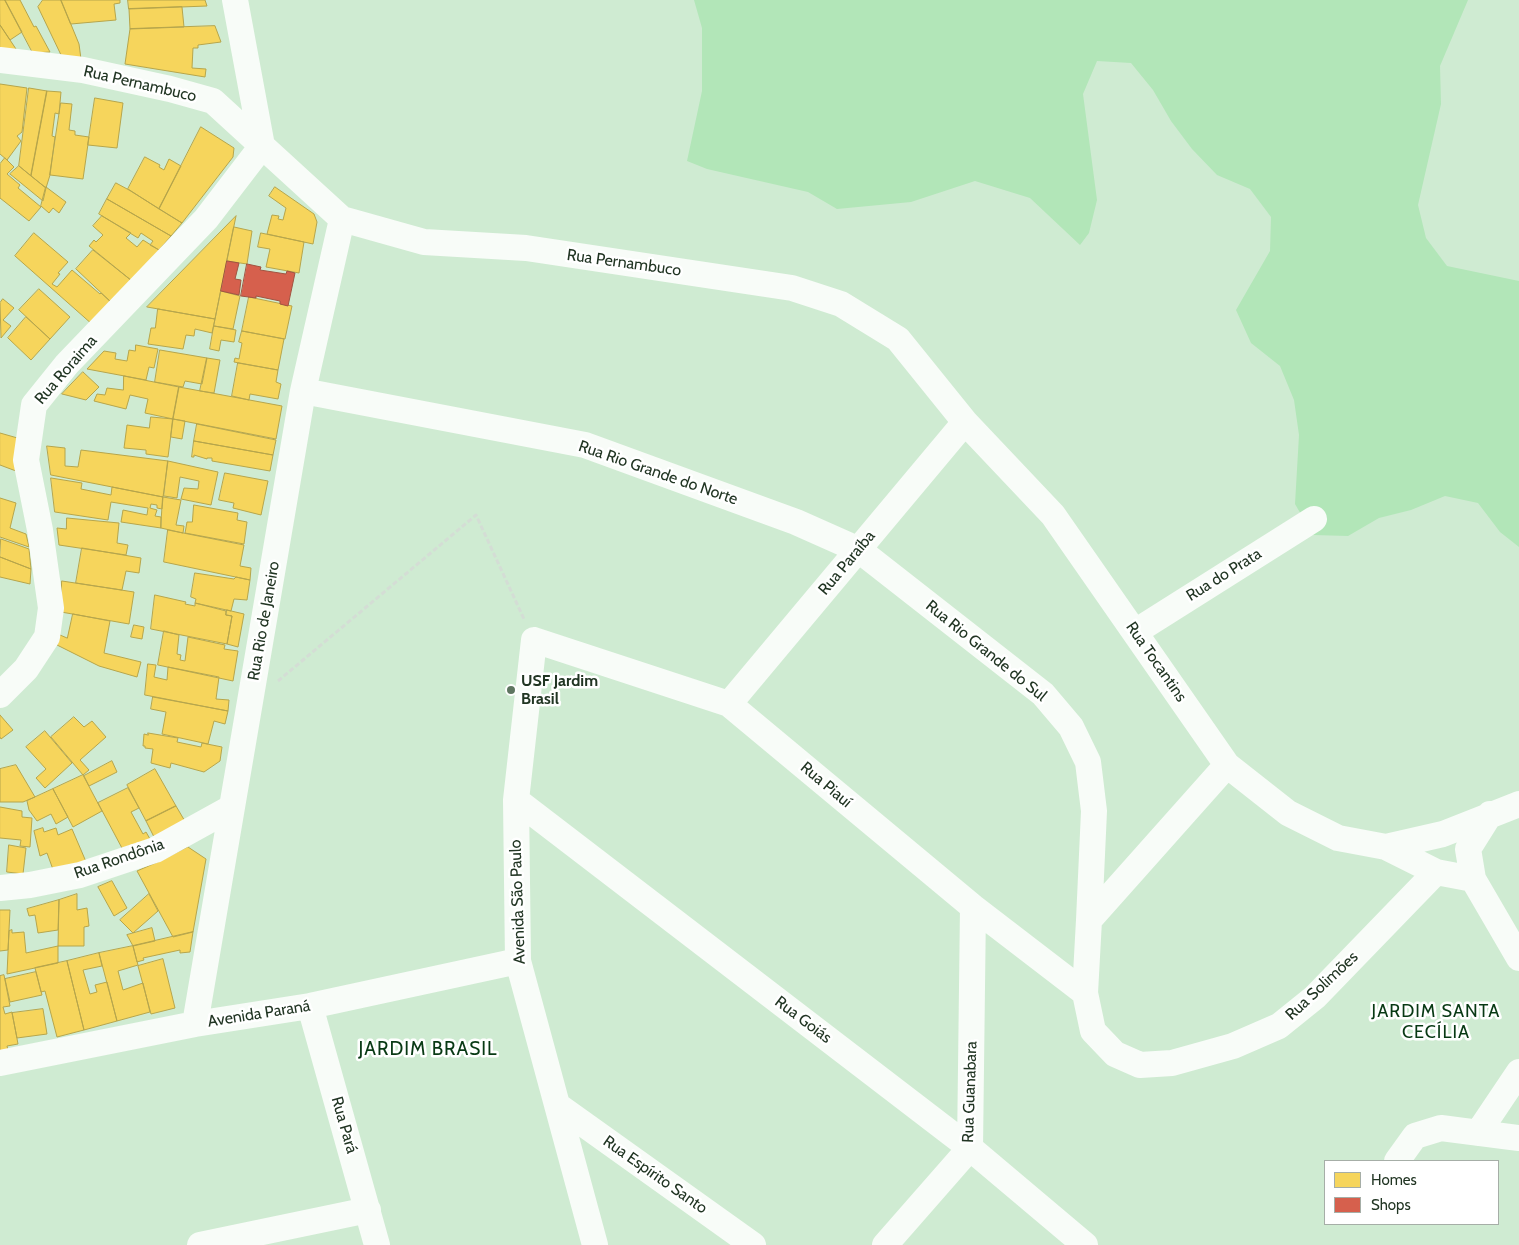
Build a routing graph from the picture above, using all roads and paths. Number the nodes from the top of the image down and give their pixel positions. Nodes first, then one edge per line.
1 (235, 0) edge
2 (0, 60) edge
3 (262, 146) junction
4 (342, 219) junction
5 (304, 391) junction
6 (965, 422) junction
7 (1314, 519) dead end
8 (858, 550) junction
9 (1135, 632) junction
10 (534, 640) junction
11 (0, 695) edge
12 (729, 704) junction
13 (249, 706) junction
14 (1227, 765) junction
15 (516, 800) junction
16 (1519, 804) edge
17 (231, 808) junction
18 (1490, 814) junction
19 (1386, 847) junction
20 (1436, 872) junction
21 (1473, 879) junction
22 (0, 888) edge
23 (973, 907) junction
24 (1089, 920) junction
25 (1519, 958) edge
26 (518, 961) junction
27 (1085, 994) junction
28 (310, 1006) junction
29 (195, 1024) junction
30 (0, 1063) edge
31 (1519, 1072) edge
32 (557, 1106) junction
33 (1478, 1133) junction
34 (1519, 1138) edge
35 (970, 1148) junction
36 (1398, 1160) edge
37 (368, 1210) junction
38 (200, 1245) edge
39 (377, 1245) edge
40 (595, 1245) edge
41 (753, 1245) edge
42 (886, 1245) edge
43 (1085, 1245) edge

1 - 3 street
2 - 3 street, Rua Pernambuco
3 - 4 street, Rua Pernambuco
3 - 11 street, Rua Roraima
4 - 5 street, Rua Rio de Janeiro
4 - 6 street, Rua Pernambuco
5 - 8 street, Rua Rio Grande do Norte
5 - 13 street, Rua Rio de Janeiro
6 - 8 street, Rua Paraíba
6 - 9 street, Rua Tocantins
7 - 9 street, Rua do Prata
8 - 12 street, Rua Paraíba
8 - 24 street, Rua Rio Grande do Sul
9 - 14 street, Rua Tocantins
10 - 12 street, Rua Piauí
10 - 13 path
10 - 15 street, Avenida São Paulo
12 - 23 street, Rua Piauí
13 - 17 street, Rua Rio de Janeiro
14 - 19 street, Rua Tocantins
14 - 24 street
15 - 26 street, Avenida São Paulo
15 - 35 street, Rua Goiás
16 - 18 street, Rua Tocantins
17 - 22 street, Rua Rondônia
17 - 29 street, Rua Rio de Janeiro
18 - 19 street, Rua Tocantins
18 - 21 street
19 - 20 street, Rua Tocantins
20 - 21 street, Rua Tocantins
20 - 27 street, Rua Solimões
21 - 25 street
23 - 27 street, Rua Piauí
23 - 35 street, Rua Guanabara
24 - 27 street, Rua Solimões
26 - 28 street, Avenida Paraná
26 - 32 street, Avenida São Paulo
28 - 29 street, Avenida Paraná
28 - 37 street, Rua Pará
29 - 30 street, Avenida Paraná
31 - 33 street
32 - 40 street, Avenida São Paulo
32 - 41 street, Rua Espírito Santo
33 - 34 street
33 - 36 street
35 - 42 street, Rua Guanabara
35 - 43 street, Rua Goiás
37 - 38 street
37 - 39 street, Rua Pará

